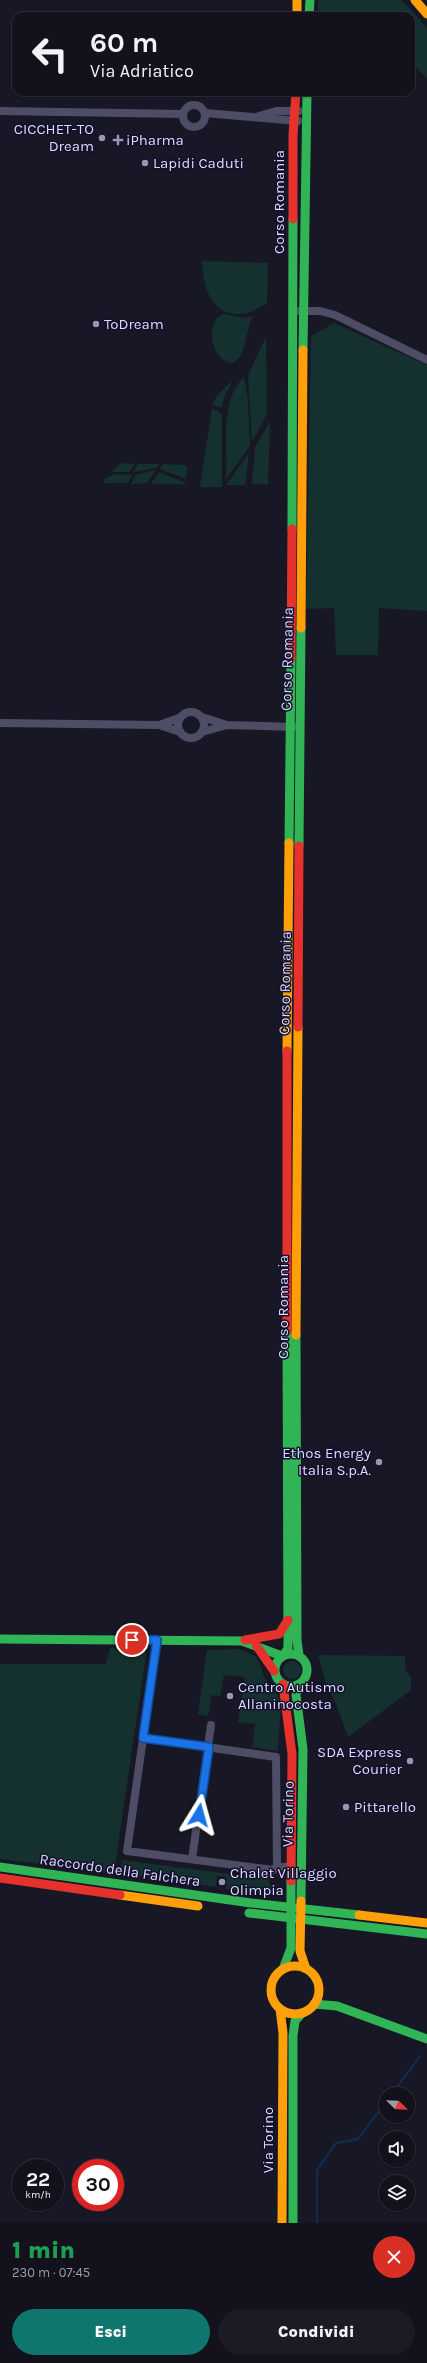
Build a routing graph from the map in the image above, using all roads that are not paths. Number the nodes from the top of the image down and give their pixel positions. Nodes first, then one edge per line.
1 (297, 0) edge
2 (310, 0) edge
3 (415, 0) edge
4 (297, 12) edge
5 (309, 12) edge
6 (427, 14) edge
7 (296, 96) edge
8 (307, 96) edge
9 (0, 111) edge
10 (294, 111) junction
11 (305, 111) junction
12 (183, 114) junction
13 (205, 114) junction
14 (257, 116) junction
15 (294, 121) junction
16 (305, 121) junction
17 (292, 311) junction
18 (304, 311) junction
19 (427, 360) edge
20 (202, 717) junction
21 (179, 718) junction
22 (0, 723) edge
23 (159, 724) junction
24 (227, 726) junction
25 (296, 727) junction
26 (180, 732) junction
27 (202, 732) junction
28 (288, 1620) junction
29 (0, 1639) edge
30 (157, 1640) junction
31 (242, 1641) junction
32 (256, 1645) junction
33 (283, 1655) junction
34 (299, 1655) junction
35 (274, 1671) junction
36 (283, 1684) junction
37 (299, 1684) junction
38 (211, 1725) dead end
39 (143, 1738) junction
40 (209, 1747) junction
41 (192, 1859) junction
42 (0, 1867) edge
43 (277, 1867) junction
44 (292, 1868) junction
45 (0, 1878) edge
46 (210, 1908) dead end
47 (246, 1912) dead end
48 (427, 1923) edge
49 (427, 1934) edge
50 (306, 1968) junction
51 (283, 1969) junction
52 (319, 1989) junction
53 (314, 2004) junction
54 (337, 2006) junction
55 (280, 2009) junction
56 (302, 2013) junction
57 (427, 2039) edge
58 (282, 2223) edge
59 (293, 2223) edge

1 - 4 main road
2 - 5 main road
3 - 6 main road
7 - 10 main road, Corso Romania
8 - 11 main road, Corso Romania
9 - 12 street
10 - 11 street
10 - 14 street
10 - 15 main road, Corso Romania
11 - 16 main road, Corso Romania
12 - 13 street
12 - 13 street
13 - 14 street
14 - 15 street
15 - 16 street
15 - 17 main road, Corso Romania
16 - 18 main road, Corso Romania
17 - 18 street
17 - 25 main road, Corso Romania
18 - 19 street
18 - 25 main road, Corso Romania
20 - 21 street
20 - 24 street
20 - 27 street
21 - 23 street
21 - 26 street
22 - 23 street
23 - 26 street
24 - 25 street
24 - 27 street
25 - 28 main road, Corso Romania
25 - 34 main road, Corso Romania
26 - 27 street
28 - 31 main road
28 - 33 main road, Corso Romania
29 - 30 main road
30 - 31 main road
30 - 39 street
31 - 32 main road
32 - 33 main road
32 - 35 main road
33 - 34 main road
33 - 35 main road
34 - 37 main road
35 - 36 main road
36 - 37 main road
36 - 44 main road, Via Torino
37 - 50 main road, Via Torino
38 - 40 street
39 - 40 street
39 - 41 street
40 - 41 street
40 - 43 street, Via Torino
41 - 43 street
42 - 48 main road, Raccordo della Falchera
43 - 44 street
44 - 51 main road, Via Torino
45 - 46 main road, Raccordo della Falchera
47 - 49 main road
50 - 51 main road
50 - 52 main road
51 - 55 main road
52 - 53 main road
52 - 54 main road
53 - 54 main road
53 - 56 main road
54 - 57 main road
55 - 56 main road
55 - 58 main road, Via Torino
56 - 59 main road, Via Torino

